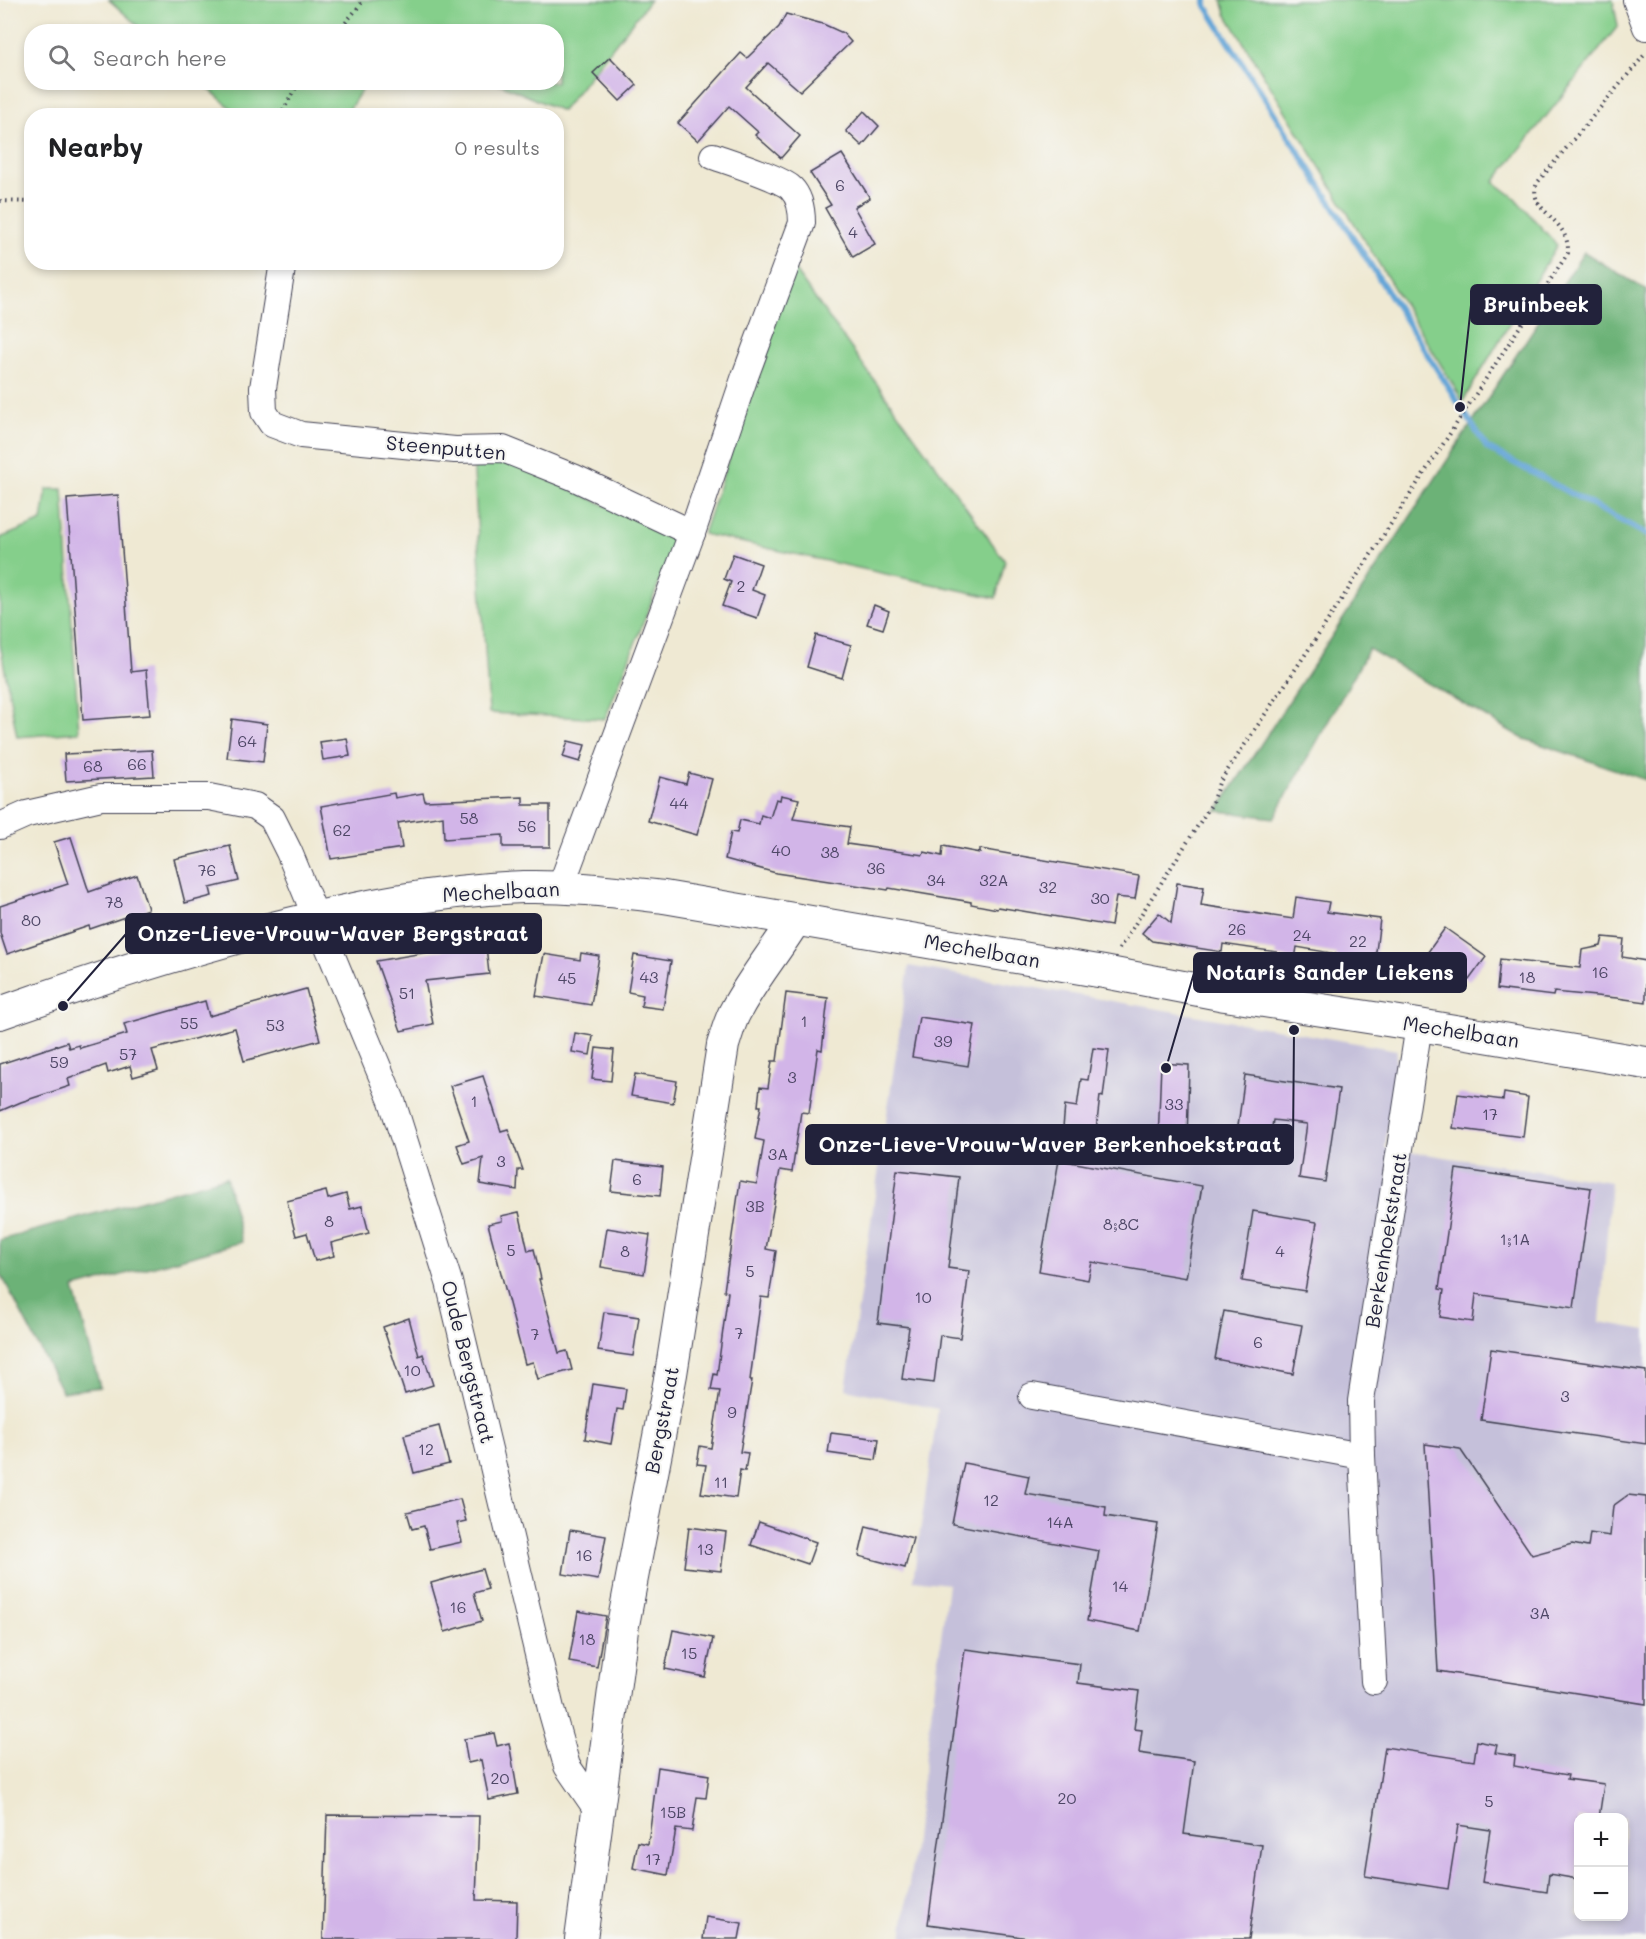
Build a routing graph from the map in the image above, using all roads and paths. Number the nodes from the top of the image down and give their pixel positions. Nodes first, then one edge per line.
1 (364, 0) edge
2 (1636, 0) edge
3 (344, 24) edge
4 (1646, 27) edge
5 (1646, 53) edge
6 (295, 90) edge
7 (284, 108) edge
8 (713, 156) dead end
9 (0, 201) edge
10 (24, 202) edge
11 (282, 270) edge
12 (692, 532) junction
13 (0, 826) edge
14 (564, 888) junction
15 (316, 917) junction
16 (795, 920) junction
17 (1104, 972) junction
18 (0, 1013) edge
19 (1419, 1025) junction
20 (1646, 1063) edge
21 (1032, 1396) dead end
22 (1362, 1456) junction
23 (1374, 1681) dead end
24 (598, 1811) junction
25 (581, 1939) edge

1 - 3 path
2 - 4 street
5 - 17 path
6 - 7 path
8 - 12 street
9 - 10 path
11 - 12 street, Steenputten
12 - 14 street
13 - 15 street
14 - 15 street, Mechelbaan
14 - 16 street, Mechelbaan
15 - 18 street, Mechelbaan
15 - 24 street, Oude Bergstraat
16 - 17 street, Mechelbaan
16 - 24 street, Bergstraat
17 - 19 street, Mechelbaan
19 - 20 street, Mechelbaan
19 - 22 street, Berkenhoekstraat
21 - 22 street
22 - 23 street, Berkenhoekstraat
24 - 25 street, Bergstraat

